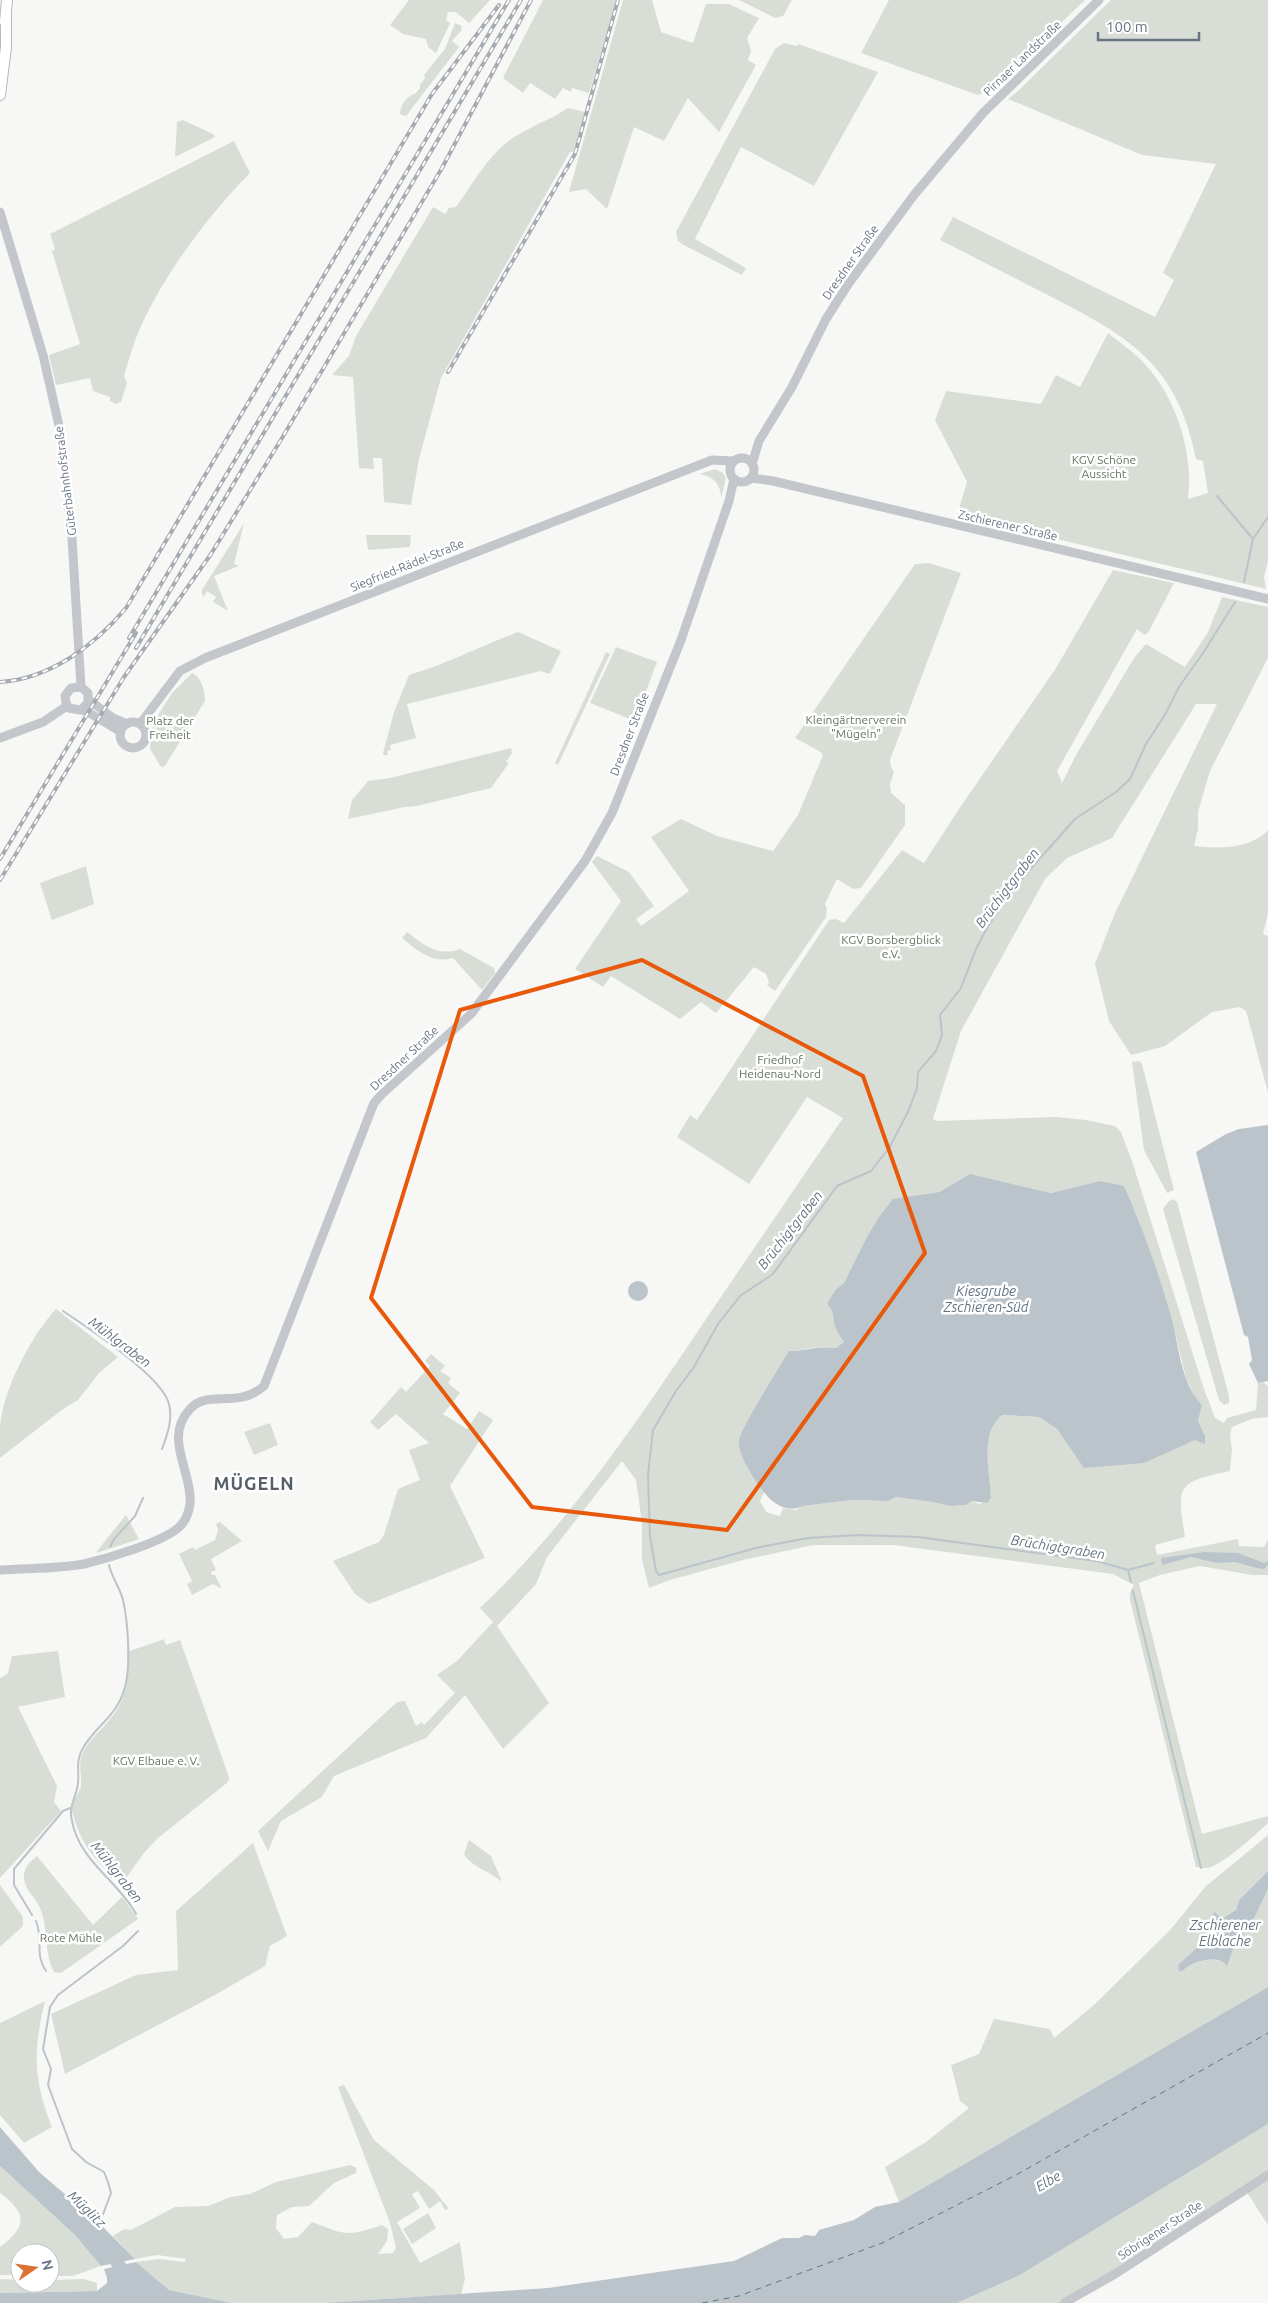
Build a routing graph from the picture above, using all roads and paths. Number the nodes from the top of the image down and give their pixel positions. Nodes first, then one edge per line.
1 (8, 0) edge
2 (1099, 0) edge
3 (6, 15) junction
4 (0, 45) edge
5 (0, 94) edge
6 (983, 113) joint
7 (0, 212) edge
8 (1, 221) edge
9 (731, 466) junction
10 (750, 468) junction
11 (737, 481) junction
12 (1268, 599) edge
13 (81, 687) junction
14 (89, 700) junction
15 (67, 706) junction
16 (82, 709) junction
17 (127, 724) junction
18 (140, 724) junction
19 (121, 732) junction
20 (0, 738) edge
21 (0, 1570) edge
22 (1268, 2175) edge
23 (1064, 2303) edge

1 - 3 main road
2 - 6 street, Pirnaer Landstraße
3 - 4 main road
3 - 5 main road
6 - 10 street, Dresdner Straße
7 - 8 street, Güterbahnhofstraße
8 - 13 street, Güterbahnhofstraße
9 - 10 street, Siegfried-Rädel-Straße
9 - 11 street
9 - 18 street, Siegfried-Rädel-Straße
10 - 11 street
10 - 12 street, Zschierener Straße
11 - 21 street, Dresdner Straße
13 - 14 street
13 - 15 street
14 - 16 street
14 - 17 street
15 - 16 street
15 - 20 street
16 - 19 street
17 - 18 street
17 - 19 street
18 - 19 street
22 - 23 street, Söbrigener Straße

